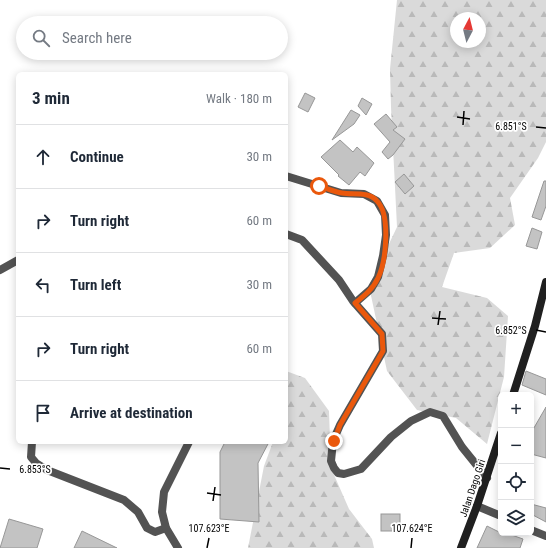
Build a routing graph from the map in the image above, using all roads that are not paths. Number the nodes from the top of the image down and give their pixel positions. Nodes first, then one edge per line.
1 (288, 177) edge
2 (288, 235) edge
3 (16, 261) edge
4 (0, 270) edge
5 (546, 282) edge
6 (355, 303) junction
7 (514, 392) edge
8 (498, 443) edge
9 (32, 444) edge
10 (188, 444) edge
11 (487, 478) junction
12 (477, 506) junction
13 (498, 515) edge
14 (166, 528) junction
15 (534, 531) edge
16 (546, 536) edge
17 (178, 548) edge
18 (461, 548) edge

1 - 6 street
2 - 6 street
3 - 4 street
5 - 7 main road
6 - 11 street
8 - 11 main road, Jalan Dago Giri
9 - 14 street
10 - 14 street
11 - 12 main road, Jalan Dago Giri
12 - 13 street
12 - 18 main road, Jalan Dago Giri
14 - 17 street
15 - 16 street

